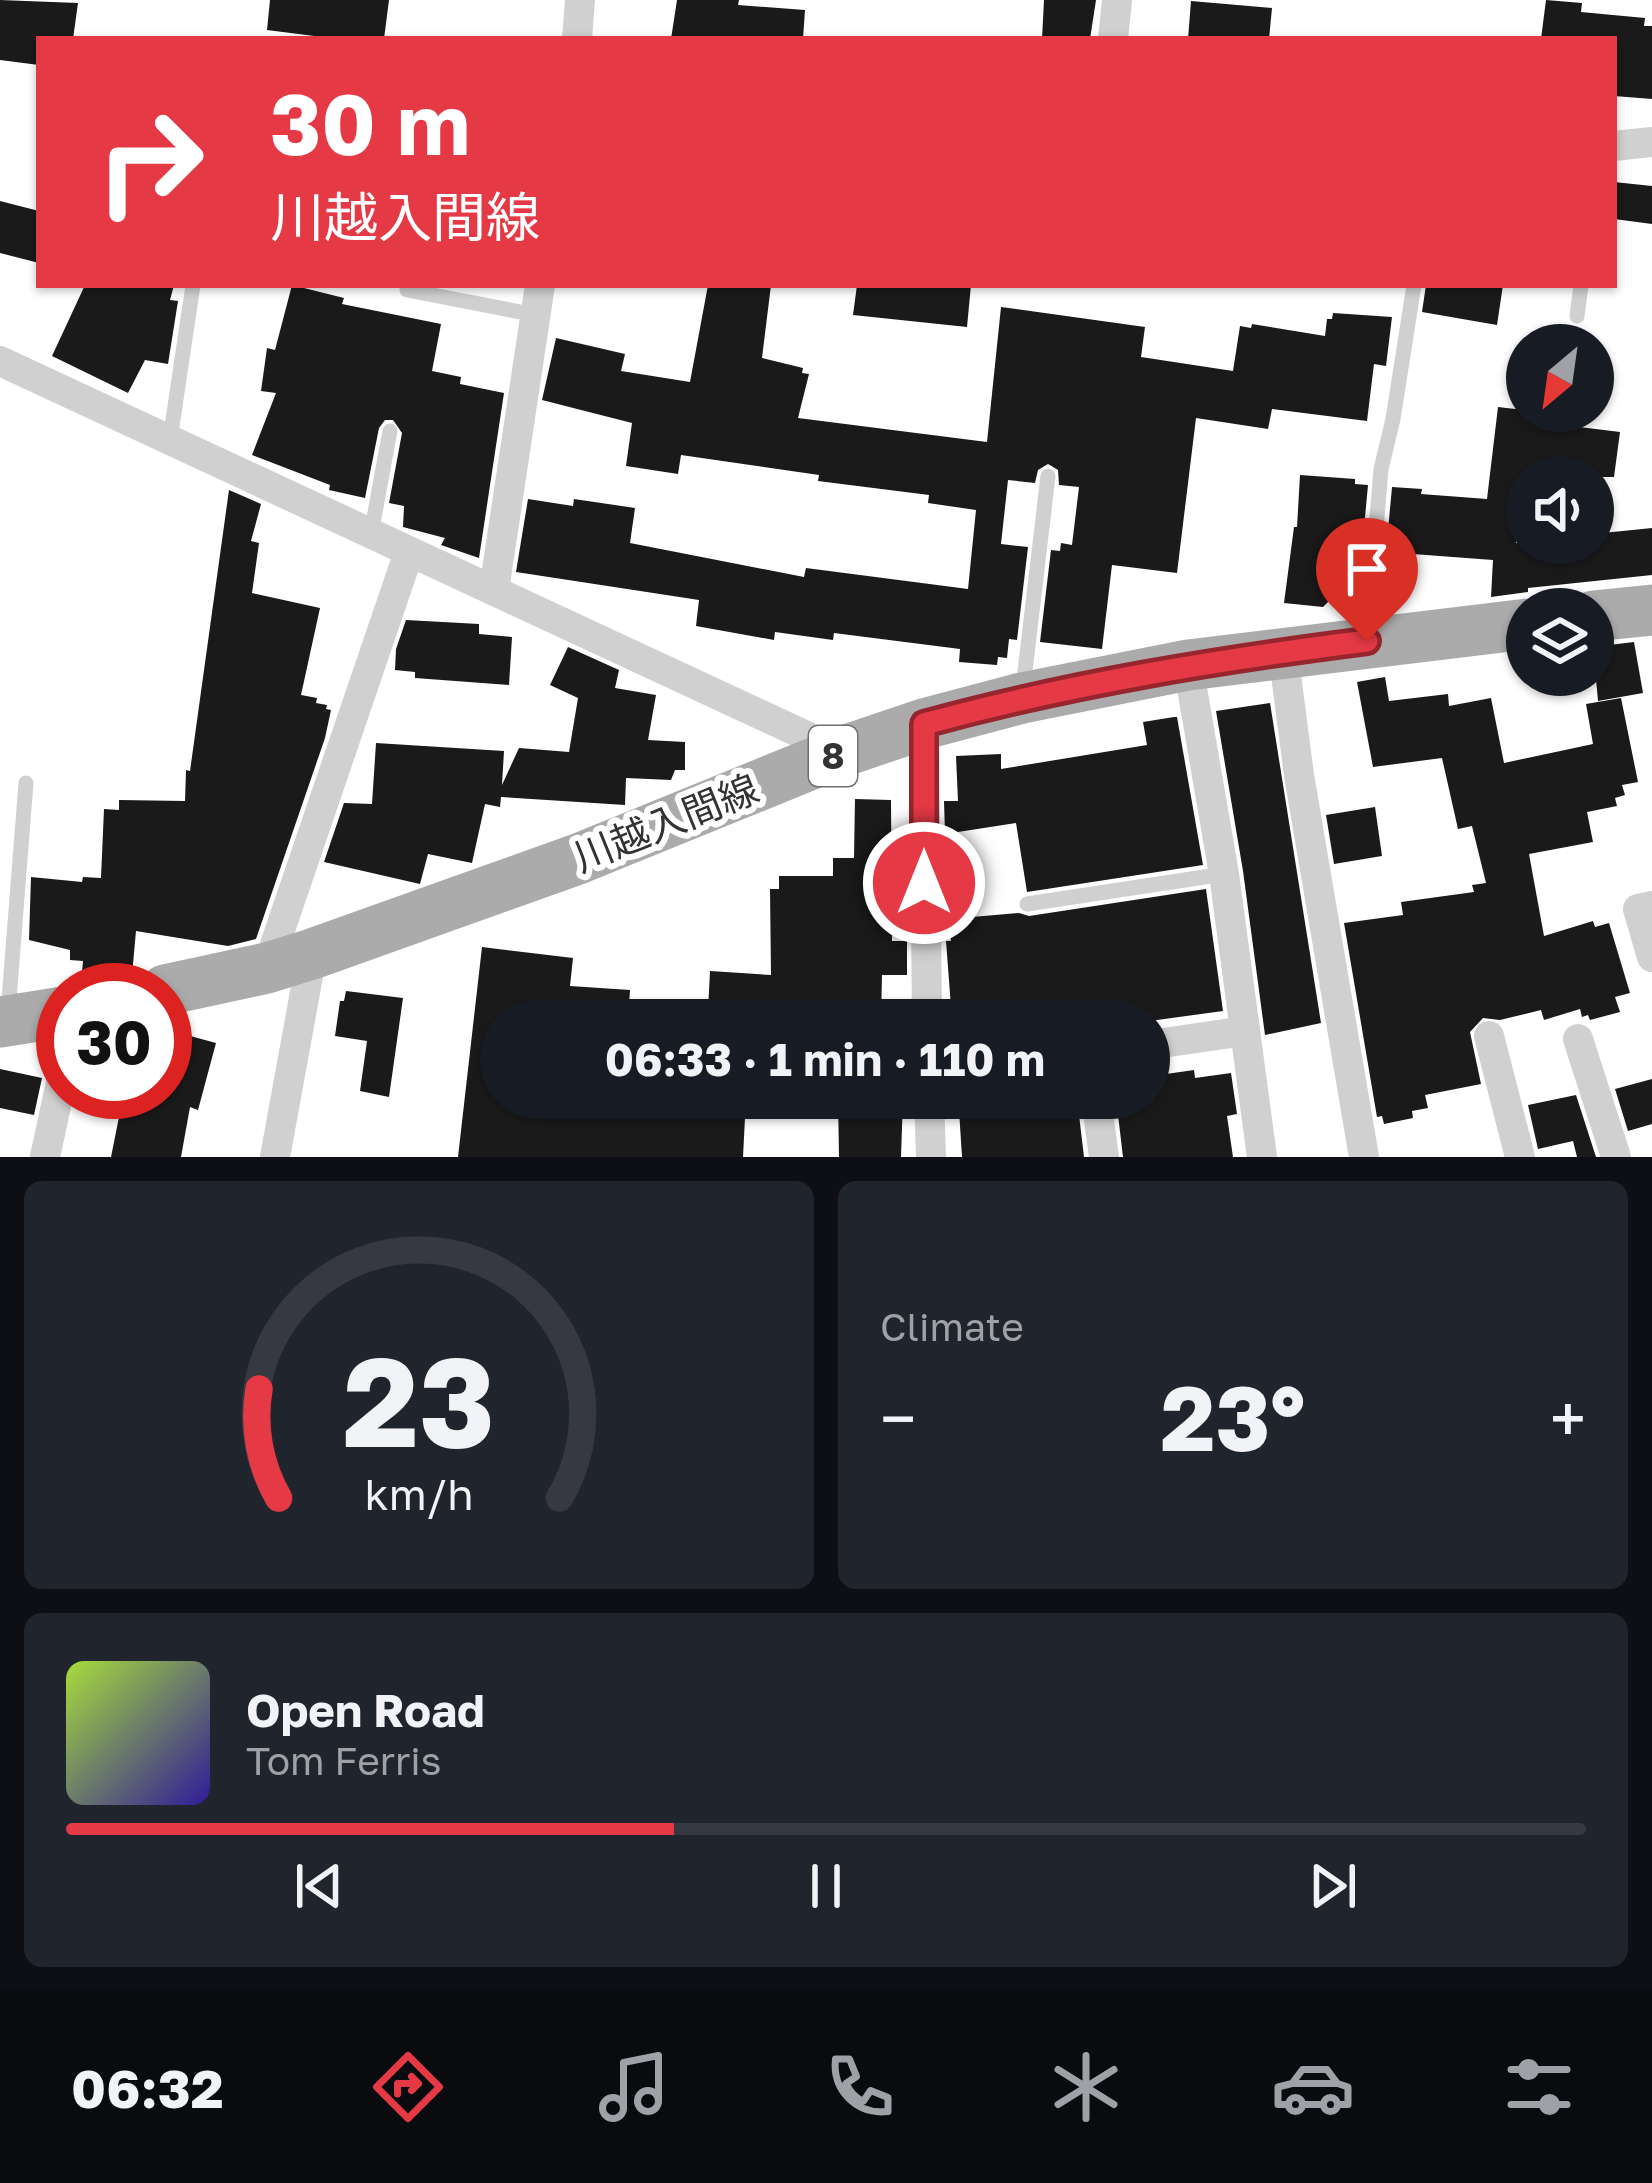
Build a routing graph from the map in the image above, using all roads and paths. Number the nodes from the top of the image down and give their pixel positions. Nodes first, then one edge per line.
1 (1118, 0) edge
2 (1113, 36) edge
3 (1652, 142) edge
4 (1617, 146) edge
5 (193, 288) edge
6 (407, 288) edge
7 (1414, 288) edge
8 (1581, 288) edge
9 (538, 300) edge
10 (1577, 316) dead end
11 (0, 361) edge
12 (390, 431) dead end
13 (170, 440) junction
14 (1048, 476) dead end
15 (371, 535) junction
16 (409, 552) junction
17 (494, 590) junction
18 (1652, 610) edge
19 (1614, 614) edge
20 (1506, 626) edge
21 (1367, 641) junction
22 (1283, 652) junction
23 (1188, 665) junction
24 (1022, 698) junction
25 (924, 724) junction
26 (841, 752) junction
27 (26, 783) dead end
28 (1224, 874) junction
29 (1027, 904) dead end
30 (1652, 906) edge
31 (1652, 957) edge
32 (290, 961) junction
33 (192, 984) edge
34 (927, 999) edge
35 (36, 1017) edge
36 (4, 1022) edge
37 (1244, 1031) junction
38 (1489, 1036) dead end
39 (1578, 1039) dead end
40 (1170, 1042) edge
41 (53, 1119) edge
42 (930, 1119) edge
43 (1099, 1119) edge
44 (45, 1157) edge
45 (275, 1157) edge
46 (931, 1157) edge
47 (1104, 1157) edge
48 (1262, 1157) edge
49 (1364, 1157) edge
50 (1520, 1157) edge
51 (1616, 1157) edge

1 - 2 street
3 - 4 street
5 - 13 lane
6 - 9 lane
7 - 21 lane
8 - 10 lane
9 - 17 street
11 - 13 street
12 - 15 lane
13 - 15 street
14 - 24 lane
15 - 16 street
16 - 17 street
16 - 32 street
17 - 26 street
18 - 19 main road
20 - 21 main road, 川越入間線 / 8
21 - 22 main road, 川越入間線 / 8
22 - 23 main road, 川越入間線 / 8
22 - 49 street
23 - 24 main road, 川越入間線 / 8
23 - 28 street
24 - 25 main road, 川越入間線 / 8
25 - 26 main road, 川越入間線 / 8
25 - 34 street
26 - 32 main road, 川越入間線 / 8
27 - 36 lane
28 - 29 lane
28 - 37 street
30 - 31 street
32 - 33 main road, 川越入間線 / 8
32 - 45 street
35 - 36 main road
37 - 40 street
37 - 48 street
38 - 50 street
39 - 51 street
41 - 44 street
42 - 46 street
43 - 47 street

